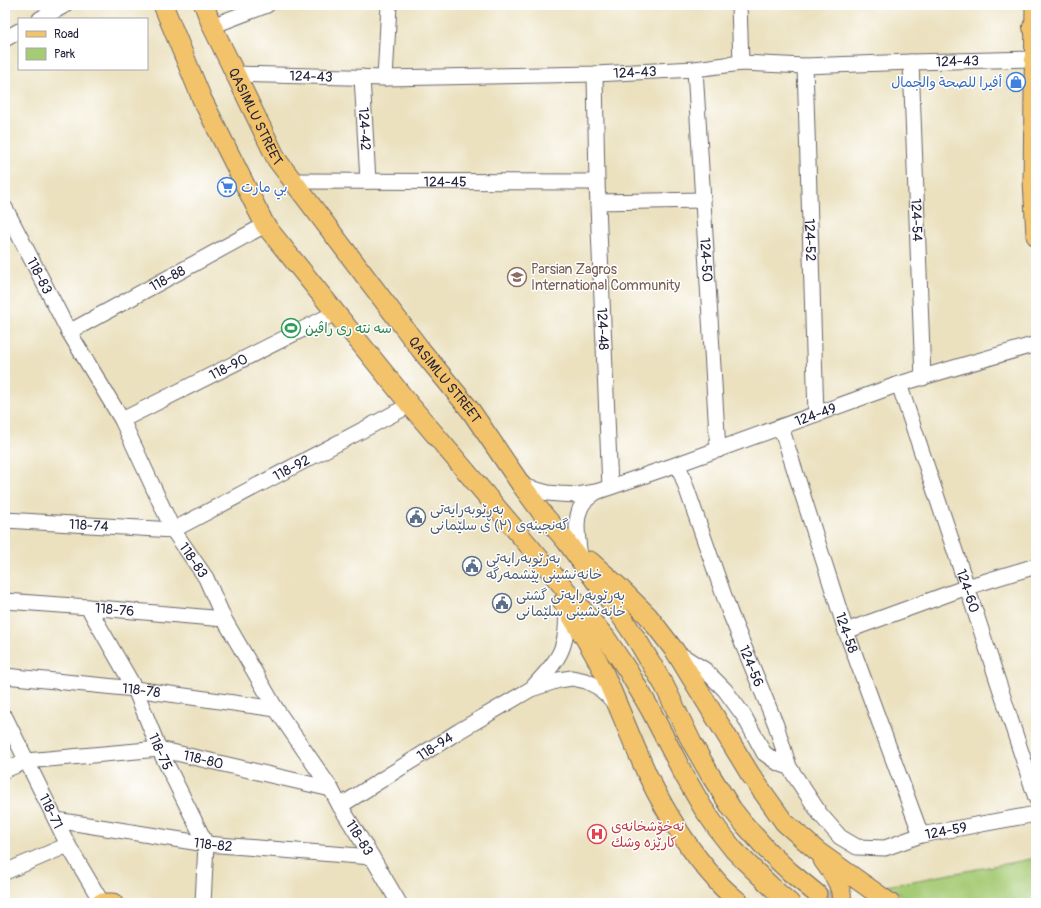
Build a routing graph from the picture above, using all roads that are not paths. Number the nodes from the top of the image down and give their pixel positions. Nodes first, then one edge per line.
1 (65, 5) edge
2 (163, 5) edge
3 (204, 5) edge
4 (267, 5) edge
5 (389, 5) edge
6 (739, 5) edge
7 (1034, 5) edge
8 (42, 18) edge
9 (212, 26) junction
10 (1035, 29) edge
11 (18, 32) edge
12 (5, 39) edge
13 (1034, 59) junction
14 (741, 62) junction
15 (911, 62) junction
16 (805, 66) junction
17 (695, 69) junction
18 (234, 74) junction
19 (595, 74) junction
20 (362, 77) junction
21 (385, 78) junction
22 (293, 181) junction
23 (368, 181) junction
24 (597, 182) junction
25 (703, 200) junction
26 (598, 202) junction
27 (5, 208) edge
28 (265, 225) junction
29 (1036, 236) edge
30 (335, 313) junction
31 (69, 332) junction
32 (1036, 344) edge
33 (923, 378) junction
34 (899, 384) junction
35 (410, 405) junction
36 (816, 414) junction
37 (122, 420) junction
38 (781, 427) junction
39 (718, 450) junction
40 (678, 464) junction
41 (522, 486) junction
42 (603, 490) junction
43 (5, 520) edge
44 (173, 530) junction
45 (530, 547) junction
46 (575, 551) junction
47 (1036, 566) edge
48 (967, 587) junction
49 (5, 601) edge
50 (88, 607) junction
51 (566, 607) junction
52 (224, 619) junction
53 (846, 631) junction
54 (675, 651) junction
55 (5, 676) edge
56 (135, 689) junction
57 (531, 689) junction
58 (276, 709) junction
59 (620, 710) junction
60 (5, 717) edge
61 (159, 749) junction
62 (26, 761) junction
63 (789, 767) junction
64 (5, 770) edge
65 (331, 789) junction
66 (1036, 798) edge
67 (340, 806) junction
68 (1036, 814) edge
69 (56, 820) junction
70 (921, 835) junction
71 (206, 844) junction
72 (68, 845) junction
73 (857, 847) joint
74 (817, 851) junction
75 (372, 857) junction
76 (5, 872) edge
77 (716, 882) junction
78 (817, 894) tunnel mouth
79 (102, 903) edge
80 (113, 903) edge
81 (203, 903) edge
82 (399, 903) edge
83 (730, 903) edge
84 (740, 903) edge
85 (790, 903) edge
86 (840, 903) edge
87 (890, 903) edge

1 - 8 street
2 - 28 main road
3 - 9 main road, QASIMLU STREET
4 - 9 street
5 - 21 street
6 - 14 street
7 - 10 main road
9 - 18 main road, QASIMLU STREET
10 - 13 main road
11 - 12 street
13 - 15 street, 124-43
13 - 29 main road
14 - 16 street, 124-43
14 - 17 street, 124-43
15 - 16 street, 124-43
15 - 33 street, 124-54
16 - 36 street, 124-52
17 - 19 street, 124-43
17 - 25 street, 124-50
18 - 20 street, 124-43
18 - 22 main road, QASIMLU STREET
19 - 21 street, 124-43
19 - 24 street, 124-48
20 - 21 street, 124-43
20 - 23 street, 124-42
22 - 23 street, 124-45
22 - 41 main road, QASIMLU STREET
23 - 24 street, 124-45
24 - 26 street, 124-48
25 - 26 street
25 - 39 street, 124-50
26 - 42 street, 124-48
27 - 31 street, 118-83
28 - 30 main road
28 - 31 street, 118-88
30 - 35 main road
30 - 37 street, 118-90
31 - 37 street, 118-83
32 - 33 street, 124-49
33 - 34 street, 124-49
34 - 36 street, 124-49
34 - 48 street, 124-60
35 - 44 street, 118-92
35 - 45 main road
36 - 38 street, 124-49
37 - 44 street, 118-83
38 - 39 street, 124-49
38 - 53 street, 124-58
39 - 40 street, 124-49
40 - 42 street, 124-49
40 - 63 street, 124-56
41 - 42 street, 124-49
41 - 46 main road, QASIMLU STREET
42 - 46 street
43 - 44 street, 118-74
44 - 52 street, 118-83
45 - 51 main road
45 - 85 main road
46 - 54 main road
46 - 78 main road, QASIMLU STREET
47 - 48 street
48 - 53 street
48 - 66 street, 124-60
49 - 50 street, 118-76
50 - 52 street, 118-76
50 - 56 street, 118-75
51 - 57 street
51 - 59 main road
52 - 58 street, 118-83
53 - 70 street, 124-58
54 - 63 street
54 - 74 main road
55 - 56 street, 118-78
56 - 58 street, 118-78
56 - 61 street, 118-75
57 - 59 street
57 - 67 street, 118-94
58 - 65 street, 118-83
59 - 77 main road
60 - 62 street, 118-71
61 - 62 street, 118-80
61 - 65 street, 118-80
61 - 71 street, 118-75
62 - 64 street, 118-80
62 - 69 street, 118-71
63 - 73 street, 124-56
65 - 67 street, 118-83
67 - 75 street, 118-83
68 - 70 street, 124-59
69 - 71 street, 118-82
69 - 72 street, 118-71
70 - 73 street, 124-59
71 - 75 street, 118-82
71 - 81 street, 118-75
72 - 76 street
72 - 79 street, 118-71
74 - 86 main road
74 - 87 main road
75 - 82 street, 118-83
77 - 83 main road
77 - 84 main road
79 - 80 main road

